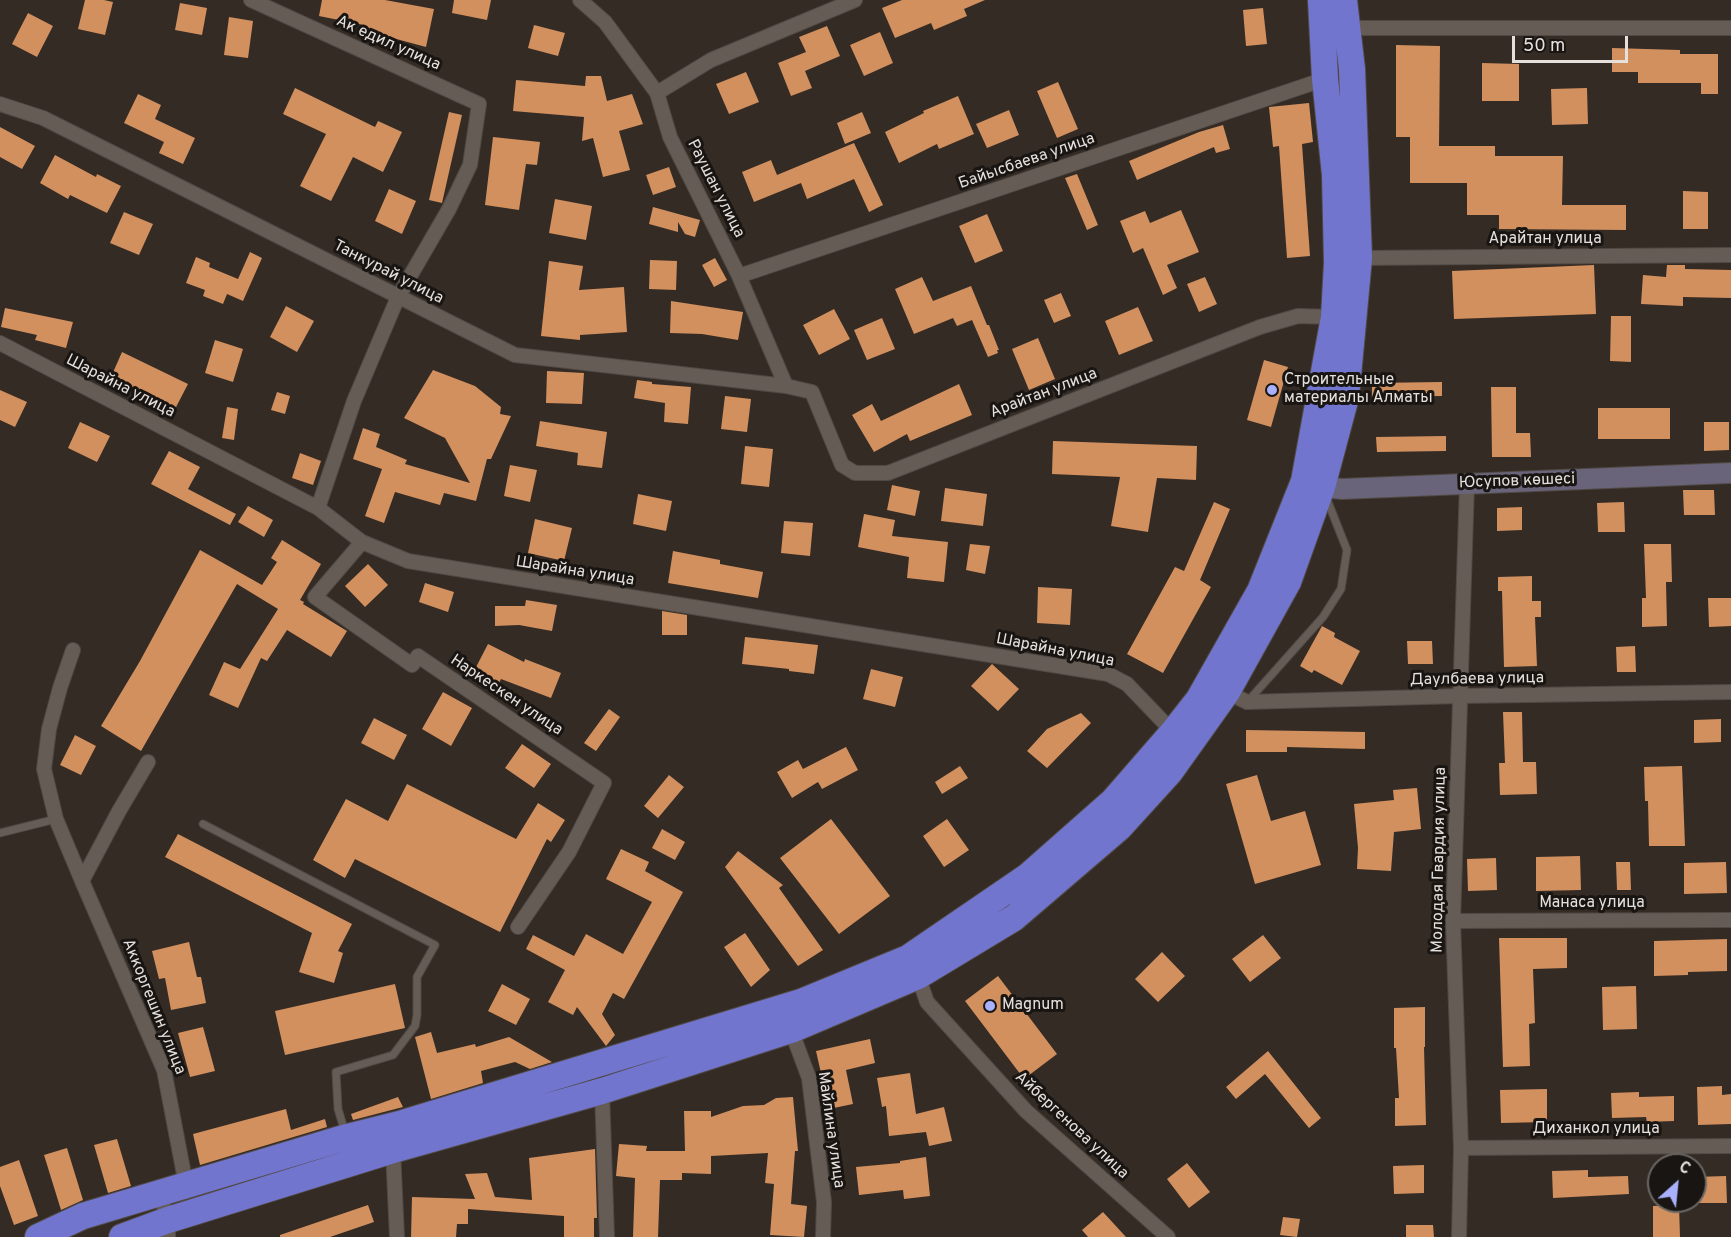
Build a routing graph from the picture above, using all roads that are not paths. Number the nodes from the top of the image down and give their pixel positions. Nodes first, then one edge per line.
1 (251, 0) edge
2 (580, 0) edge
3 (855, 0) edge
4 (1320, 0) edge
5 (1344, 0) edge
6 (1346, 28) junction
7 (1731, 28) edge
8 (1325, 79) junction
9 (657, 93) junction
10 (0, 104) edge
11 (1731, 255) edge
12 (1359, 258) junction
13 (740, 276) junction
14 (398, 297) junction
15 (1334, 317) junction
16 (0, 343) edge
17 (786, 386) junction
18 (1731, 473) edge
19 (1313, 484) junction
20 (1467, 484) junction
21 (318, 508) junction
22 (362, 542) junction
23 (73, 650) dead end
24 (1731, 692) edge
25 (1460, 696) junction
26 (1237, 697) junction
27 (1173, 732) junction
28 (148, 762) dead end
29 (56, 819) junction
30 (203, 824) dead end
31 (0, 833) edge
32 (82, 881) junction
33 (1731, 920) edge
34 (1453, 921) junction
35 (518, 927) dead end
36 (918, 976) junction
37 (791, 1030) junction
38 (602, 1091) junction
39 (347, 1137) junction
40 (1731, 1146) edge
41 (1461, 1148) junction
42 (393, 1150) junction
43 (186, 1185) junction
44 (160, 1193) junction
45 (168, 1229) edge
46 (38, 1237) edge
47 (122, 1237) edge
48 (397, 1237) edge
49 (607, 1237) edge
50 (823, 1237) edge
51 (1168, 1237) edge
52 (1459, 1237) edge

1 - 14 street, Ак едил улица
2 - 9 street, Раушан улица
3 - 9 street
4 - 8 highway
5 - 6 highway
6 - 7 street
6 - 12 highway
8 - 13 street, Байысбаева улица
8 - 15 highway
9 - 13 street, Раушан улица
10 - 14 street, Танкурай улица
11 - 12 street, Арайтан улица
12 - 19 highway
13 - 17 street, Раушан улица
14 - 17 street, Танкурай улица
14 - 21 street
15 - 17 street, Арайтан улица
15 - 19 highway
16 - 21 street, Шарайна улица
18 - 20 street, Юсупов көшесі
19 - 20 street, Юсупов көшесі
19 - 26 highway
19 - 26 lane
19 - 27 highway
20 - 25 street, Молодая Гвардия улица
21 - 22 street, Шарайна улица
22 - 27 street, Шарайна улица
22 - 35 street, Наркескен улица
23 - 29 street, Аккоргешин улица
24 - 25 street, Даулбаева улица
25 - 26 street, Даулбаева улица
25 - 34 street, Молодая Гвардия улица
26 - 36 highway
27 - 39 highway
28 - 32 street
29 - 31 lane
29 - 32 street, Аккоргешин улица
30 - 39 lane
32 - 43 street, Аккоргешин улица
33 - 34 street, Манаса улица
34 - 41 street, Молодая Гвардия улица
36 - 37 highway
36 - 51 street, Айбергенова улица
37 - 38 highway
37 - 50 street, Майлина улица
38 - 42 highway
38 - 49 street
39 - 43 highway
40 - 41 street, Диханкол улица
41 - 52 street, Молодая Гвардия улица
42 - 45 highway
42 - 48 street
43 - 44 highway
44 - 45 street
44 - 46 highway
45 - 47 highway

